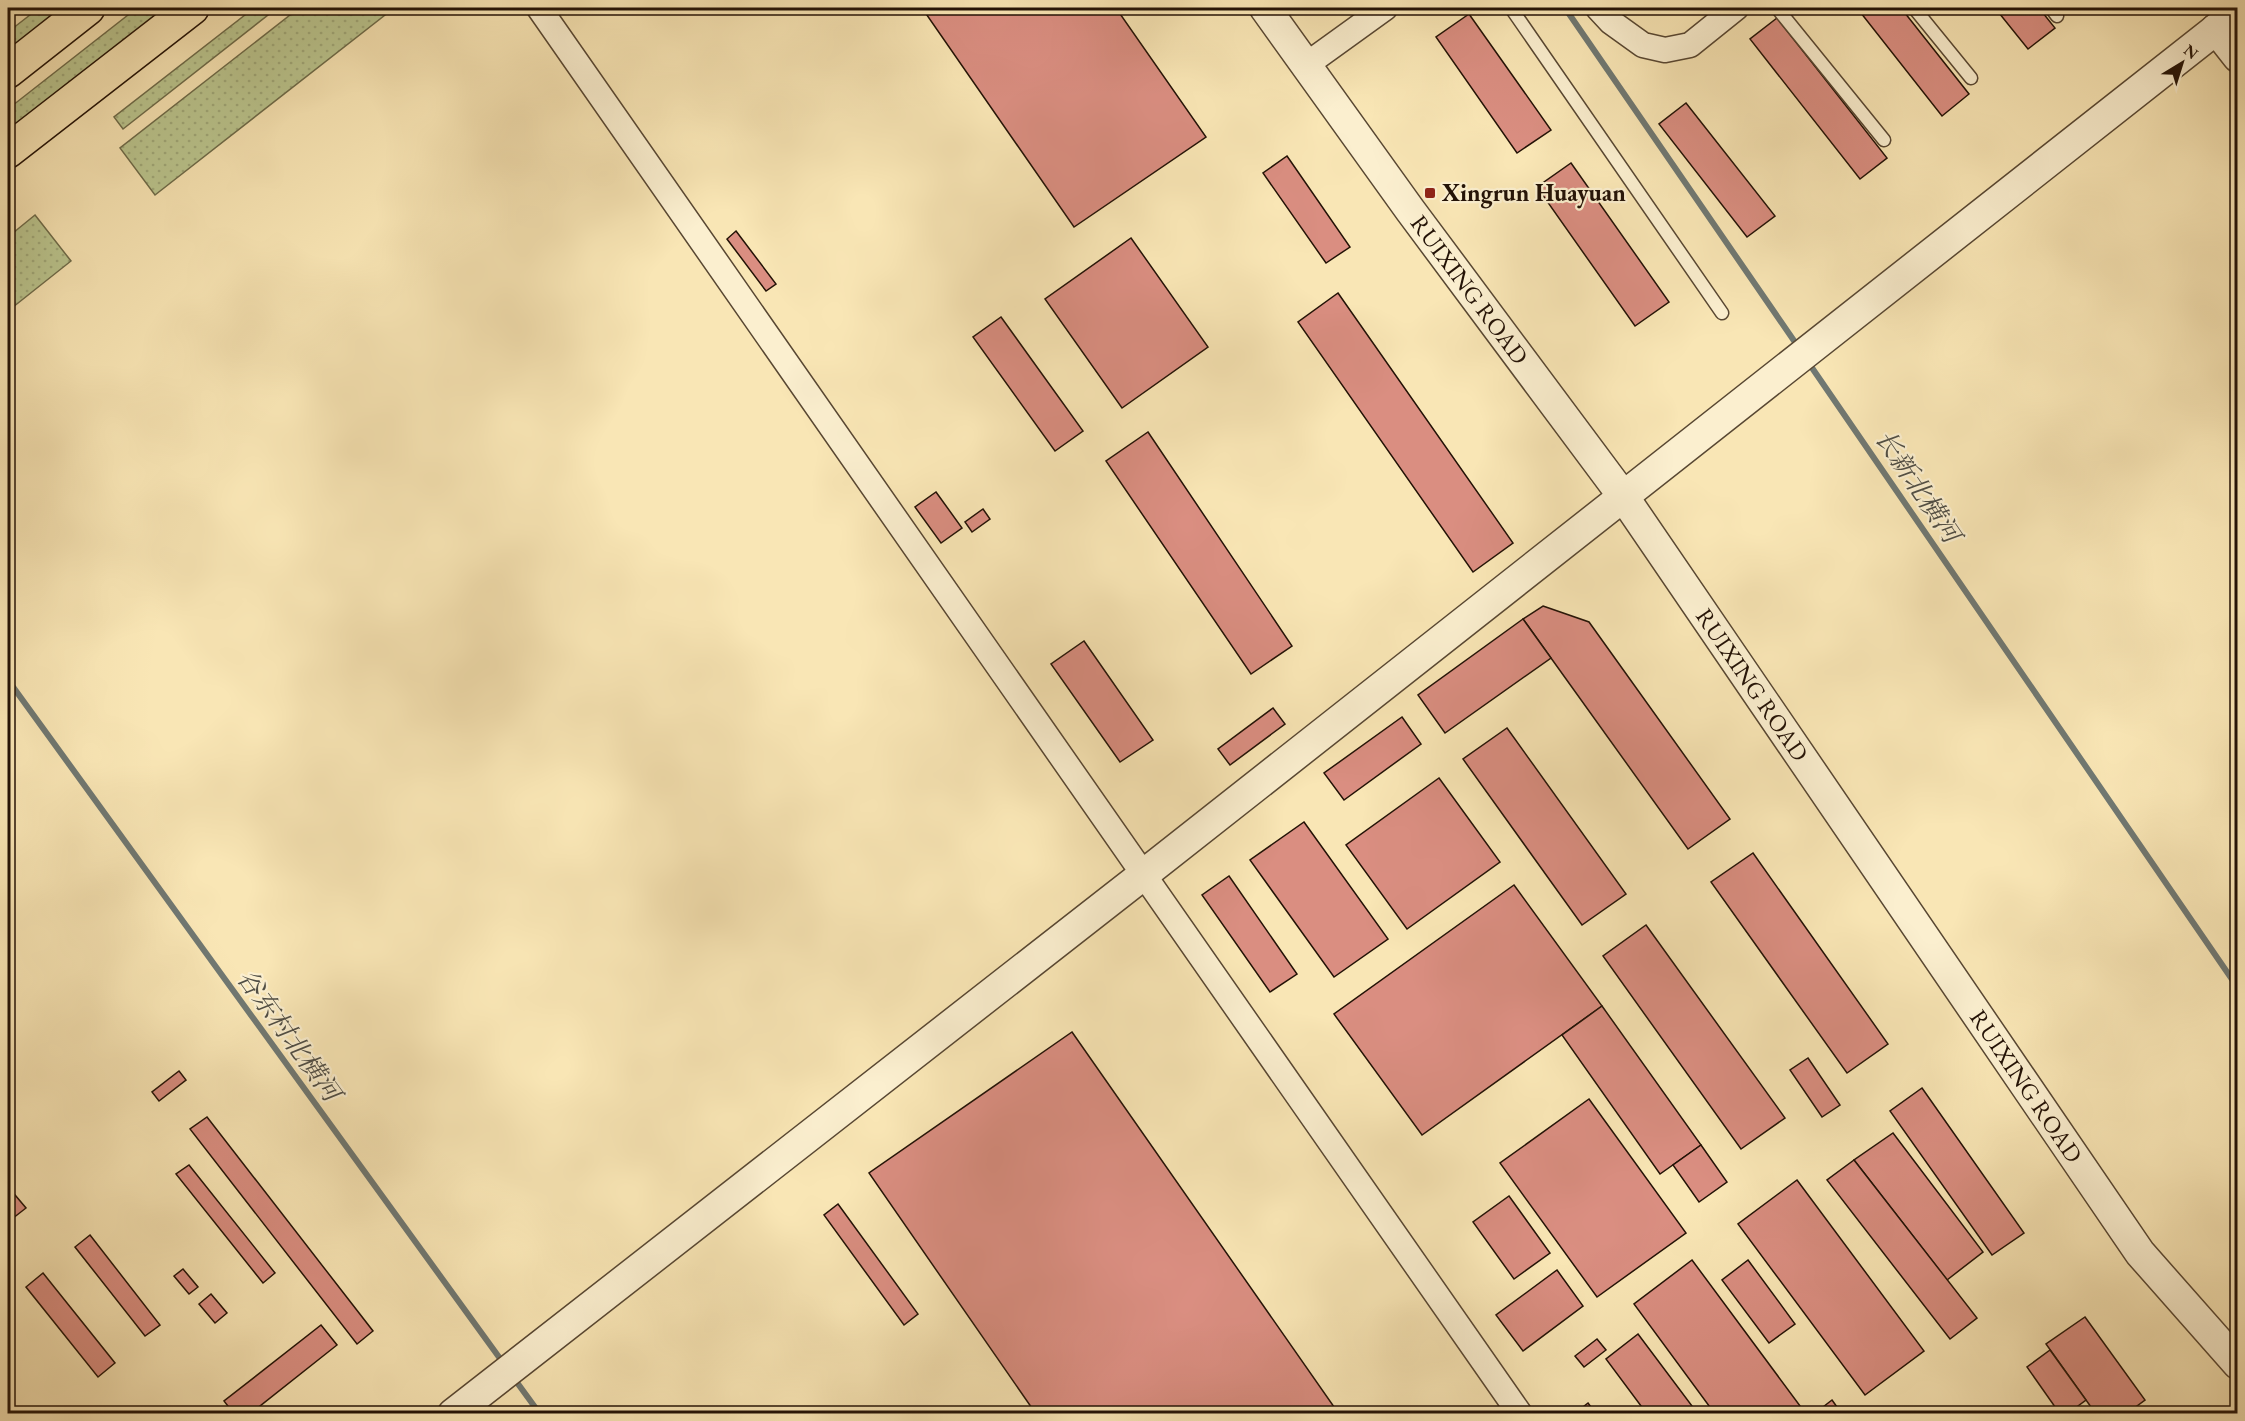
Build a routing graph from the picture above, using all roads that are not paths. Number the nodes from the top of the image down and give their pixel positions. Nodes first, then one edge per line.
1 (88, 8) edge
2 (192, 8) edge
3 (539, 8) edge
4 (1265, 8) edge
5 (1385, 8) edge
6 (1511, 8) edge
7 (1598, 8) edge
8 (1777, 8) edge
9 (1914, 8) edge
10 (1730, 9) edge
11 (2227, 20) edge
12 (2238, 57) edge
13 (1306, 65) junction
14 (8, 71) edge
15 (1971, 78) dead end
16 (1884, 140) dead end
17 (8, 151) edge
18 (1722, 313) dead end
19 (1623, 496) junction
20 (1143, 875) junction
21 (2238, 1364) edge
22 (453, 1413) edge
23 (1520, 1413) edge

1 - 14 main road
2 - 17 main road
3 - 20 street
4 - 13 street, RUIXING ROAD
5 - 13 street
6 - 18 lane
7 - 10 street
8 - 16 lane
9 - 15 lane
11 - 12 street
11 - 19 street
13 - 19 street, RUIXING ROAD
19 - 20 street
19 - 21 street, RUIXING ROAD
20 - 22 street
20 - 23 street

